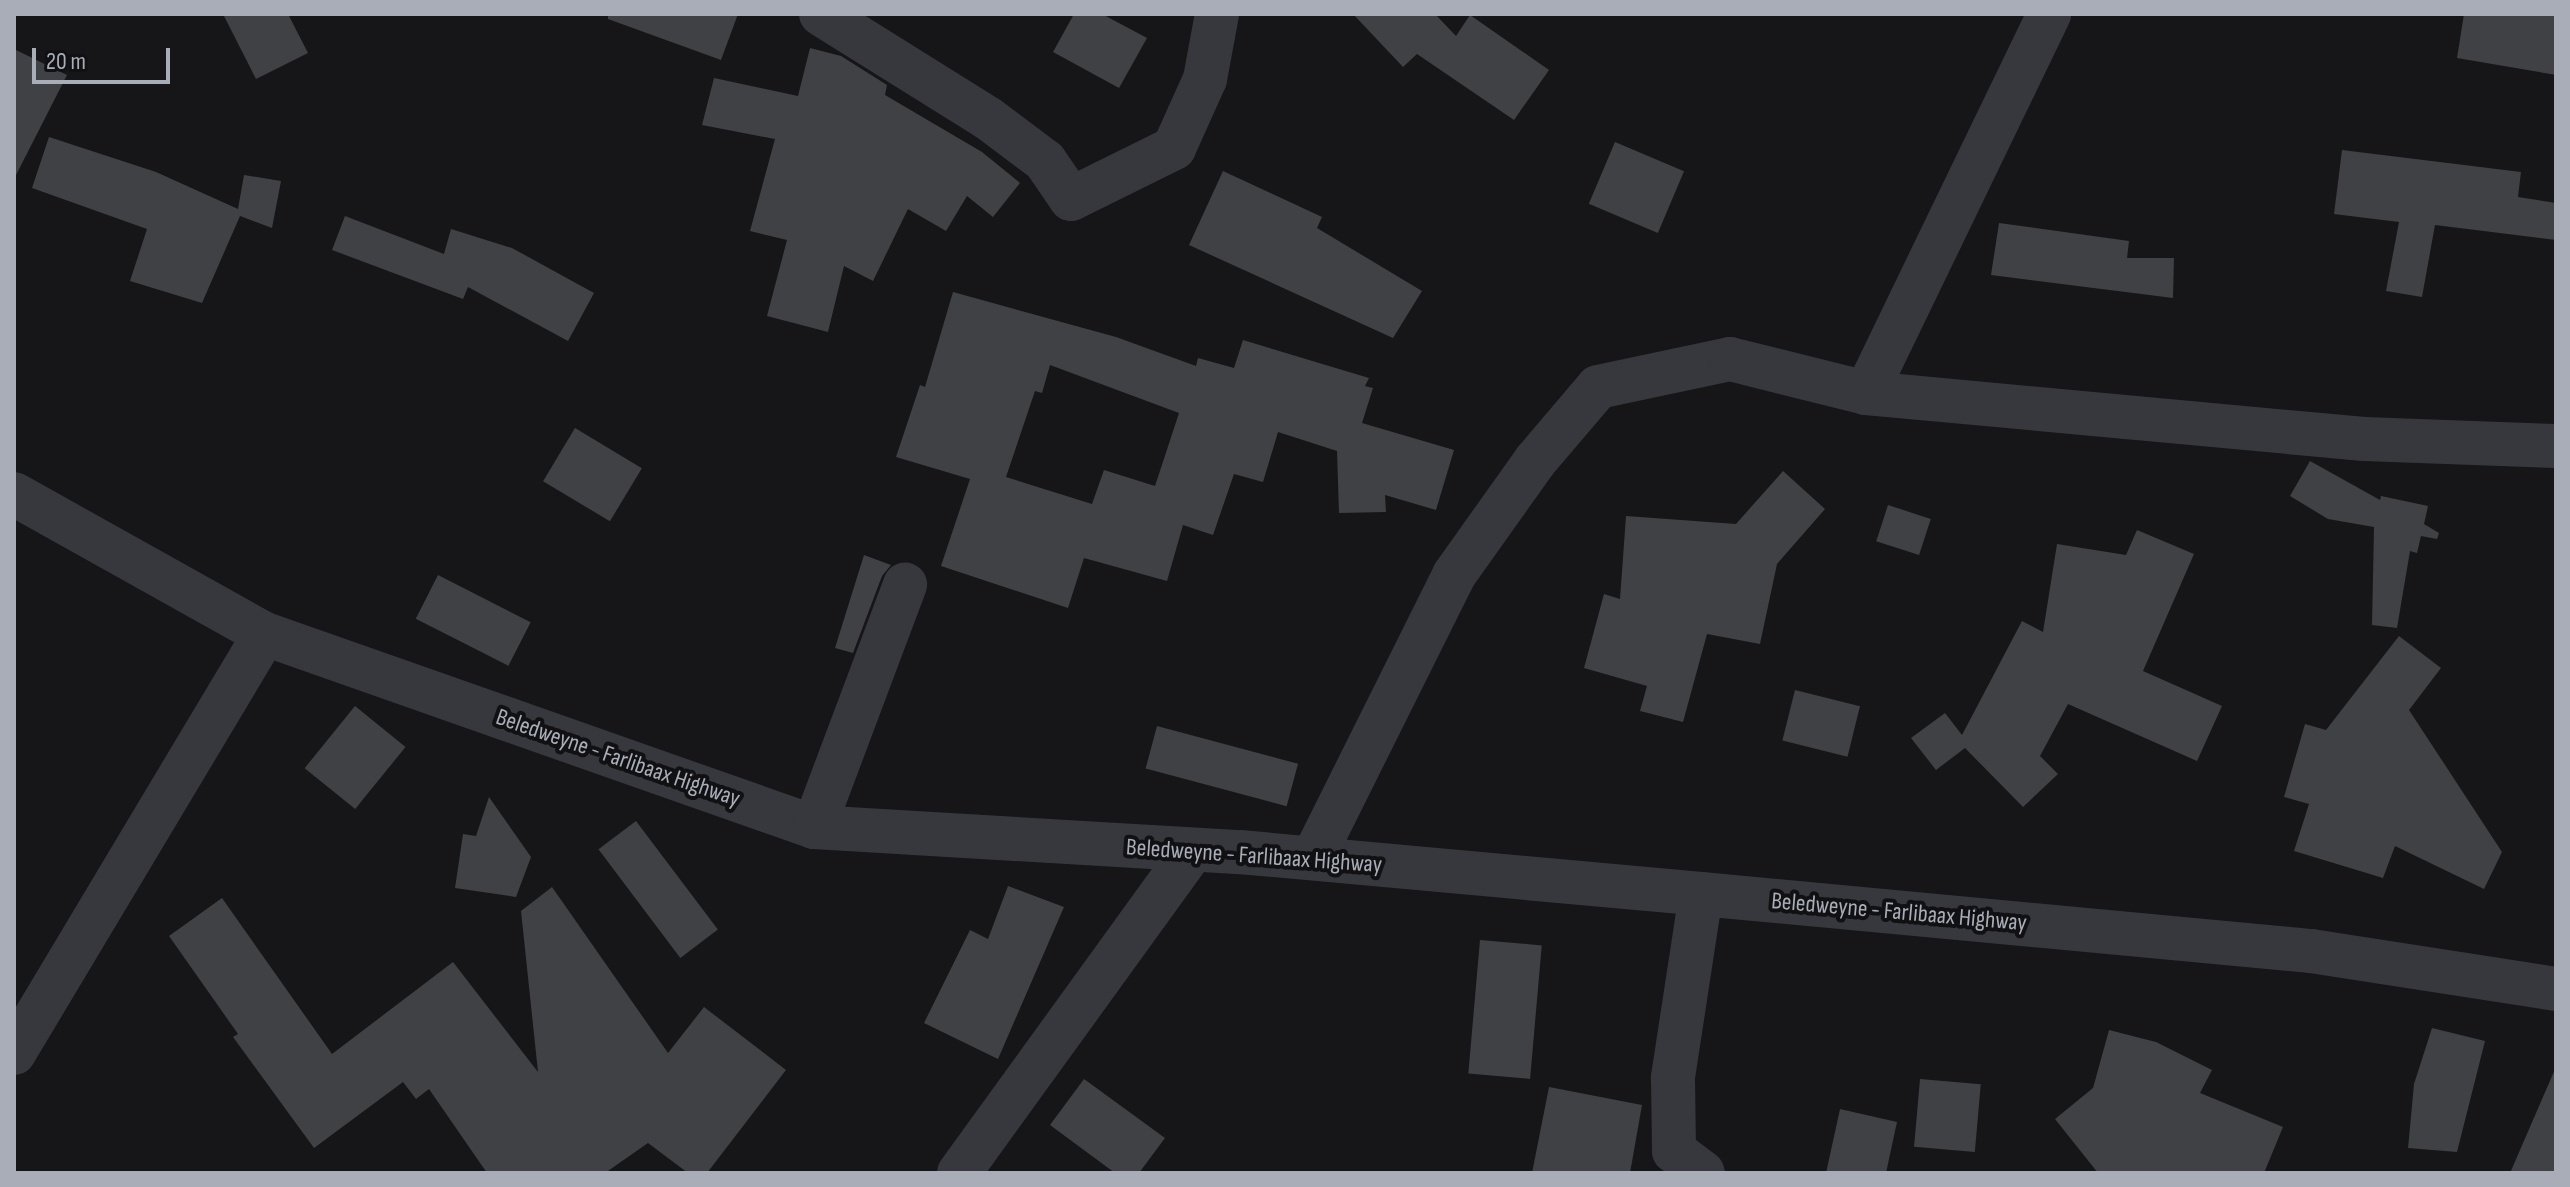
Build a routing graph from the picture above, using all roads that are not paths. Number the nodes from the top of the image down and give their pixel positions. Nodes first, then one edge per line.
1 (821, 14) edge
2 (1217, 14) edge
3 (2049, 14) edge
4 (1866, 393) junction
5 (2556, 446) edge
6 (14, 494) edge
7 (905, 585) dead end
8 (265, 634) junction
9 (814, 827) junction
10 (1191, 852) junction
11 (1313, 858) junction
12 (1701, 894) junction
13 (2556, 989) edge
14 (14, 1053) edge
15 (959, 1173) edge
16 (1703, 1173) edge

1 - 2 street
3 - 4 street
4 - 5 street
4 - 11 street
6 - 8 street, Beledweyne - Farlibaax Highway
7 - 9 street
8 - 9 street, Beledweyne - Farlibaax Highway
8 - 14 street
9 - 10 street, Beledweyne - Farlibaax Highway
10 - 11 street, Beledweyne - Farlibaax Highway
10 - 15 street
11 - 12 street, Beledweyne - Farlibaax Highway
12 - 13 street, Beledweyne - Farlibaax Highway
12 - 16 street

